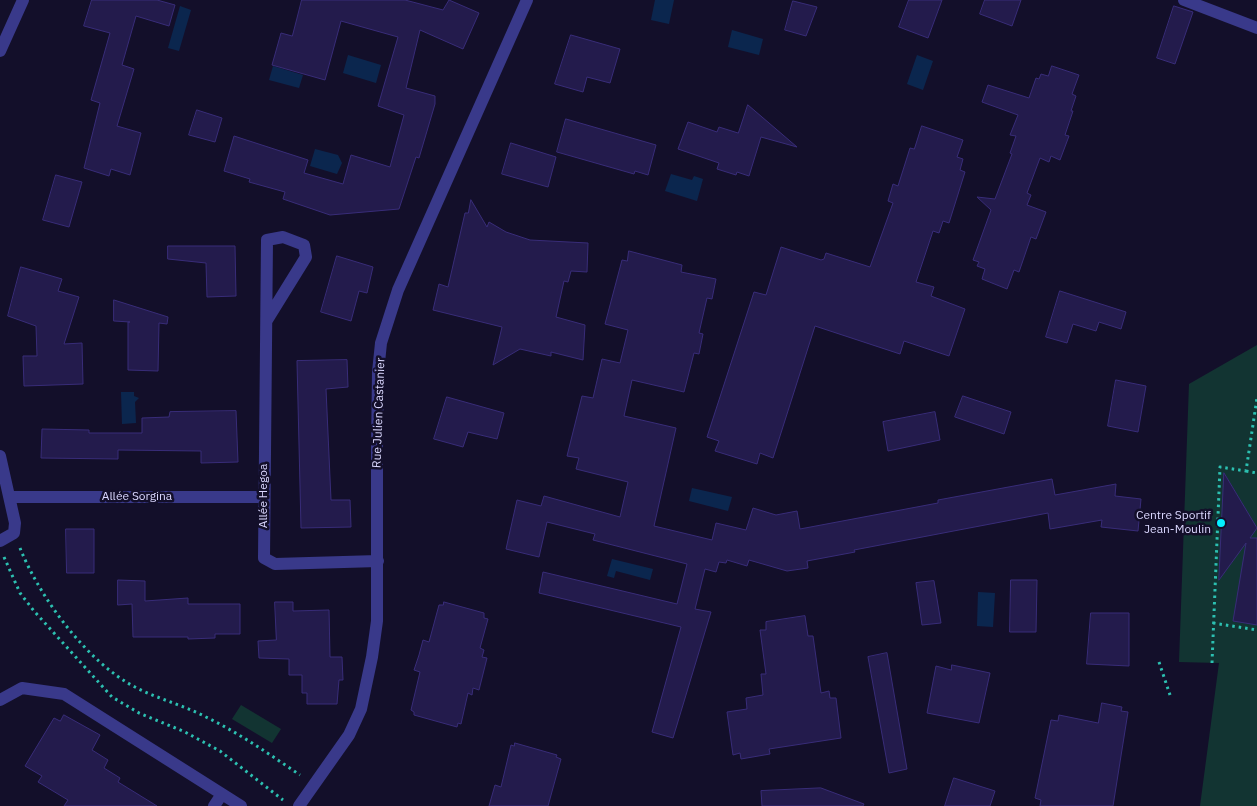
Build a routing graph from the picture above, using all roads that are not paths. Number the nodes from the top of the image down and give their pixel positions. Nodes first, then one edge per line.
1 (23, 0) edge
2 (527, 0) edge
3 (1184, 0) edge
4 (1257, 28) edge
5 (0, 51) edge
6 (267, 320) junction
7 (0, 456) edge
8 (10, 497) junction
9 (263, 497) junction
10 (0, 541) edge
11 (378, 562) junction
12 (0, 700) edge
13 (222, 794) junction
14 (214, 806) edge
15 (241, 806) edge
16 (299, 806) edge

1 - 5 street
2 - 11 street, Rue Julien Castanier
3 - 4 street
6 - 6 street, Allée Hegoa
6 - 9 street, Allée Hegoa
7 - 8 street
8 - 9 street, Allée Sorgina
8 - 10 street
9 - 11 street, Allée Hegoa
11 - 16 street, Rue Julien Castanier
12 - 13 street
13 - 14 street
13 - 15 street

